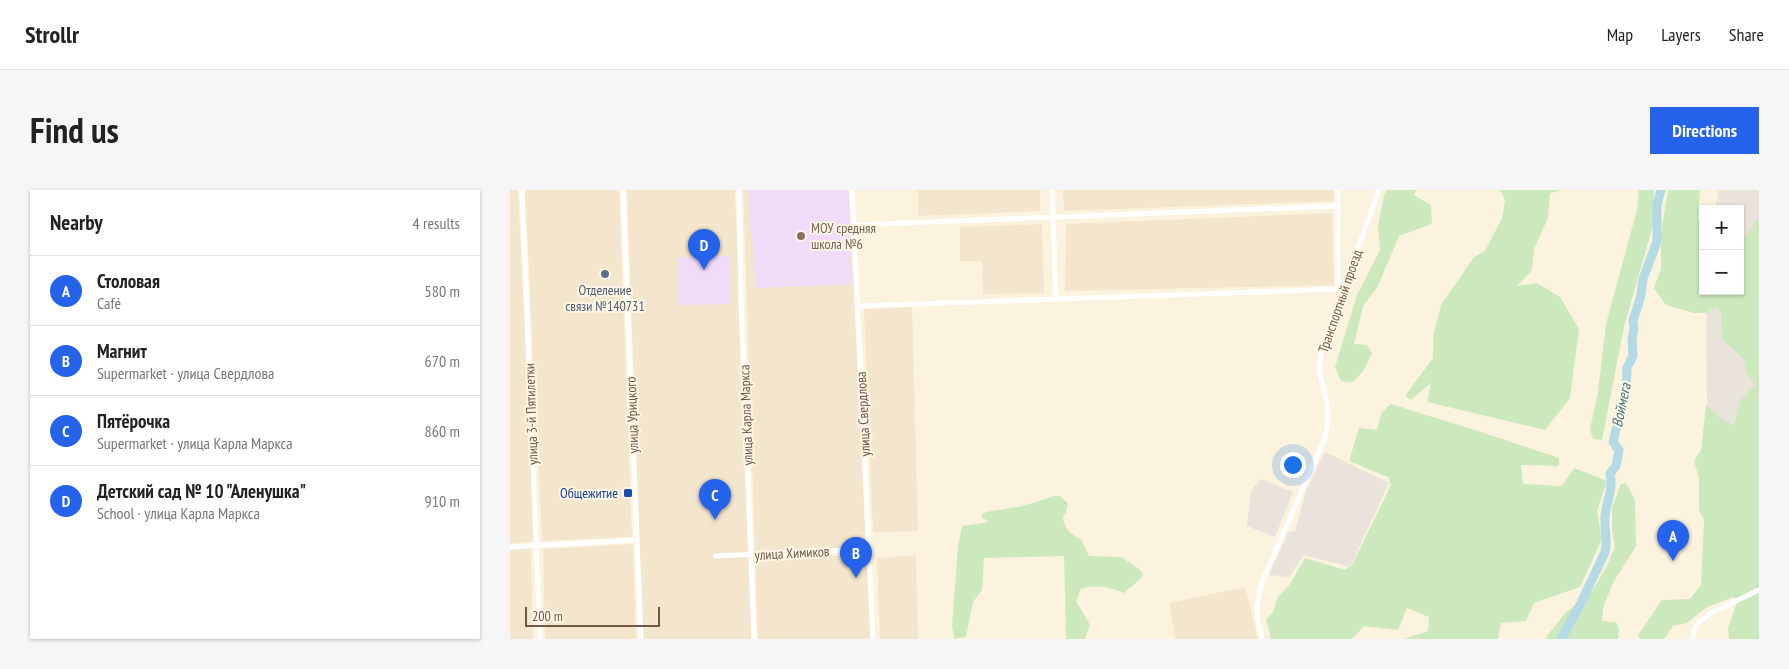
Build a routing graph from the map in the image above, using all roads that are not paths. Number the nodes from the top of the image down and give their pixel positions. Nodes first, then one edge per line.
1 (522, 190) edge
2 (623, 190) edge
3 (739, 190) edge
4 (852, 190) edge
5 (1052, 190) edge
6 (1338, 190) edge
7 (1379, 190) edge
8 (1338, 206) junction
9 (1053, 218) junction
10 (854, 225) junction
11 (1341, 289) junction
12 (1056, 299) junction
13 (858, 306) junction
14 (636, 540) junction
15 (537, 544) junction
16 (510, 547) edge
17 (870, 549) junction
18 (751, 555) junction
19 (715, 556) dead end
20 (1759, 590) edge
21 (540, 639) edge
22 (641, 639) edge
23 (754, 639) edge
24 (873, 639) edge
25 (1262, 639) edge
26 (1692, 639) edge

1 - 15 street, улица 3-й Пятилетки
2 - 14 street, улица Урицкого
3 - 18 street, улица Карла Маркса
4 - 10 street, улица Свердлова
5 - 9 street
6 - 8 street
7 - 11 street, Транспортный проезд
8 - 9 street
8 - 11 street
9 - 10 street
9 - 12 street
10 - 13 street, улица Свердлова
11 - 12 street
11 - 25 street, Транспортный проезд
12 - 13 street
13 - 17 street, улица Свердлова
14 - 15 street
14 - 22 street, улица Урицкого
15 - 16 street
15 - 21 street, улица 3-й Пятилетки
17 - 18 street, улица Химиков
17 - 24 street, улица Свердлова
18 - 19 street, улица Химиков
18 - 23 street, улица Карла Маркса
20 - 26 street

